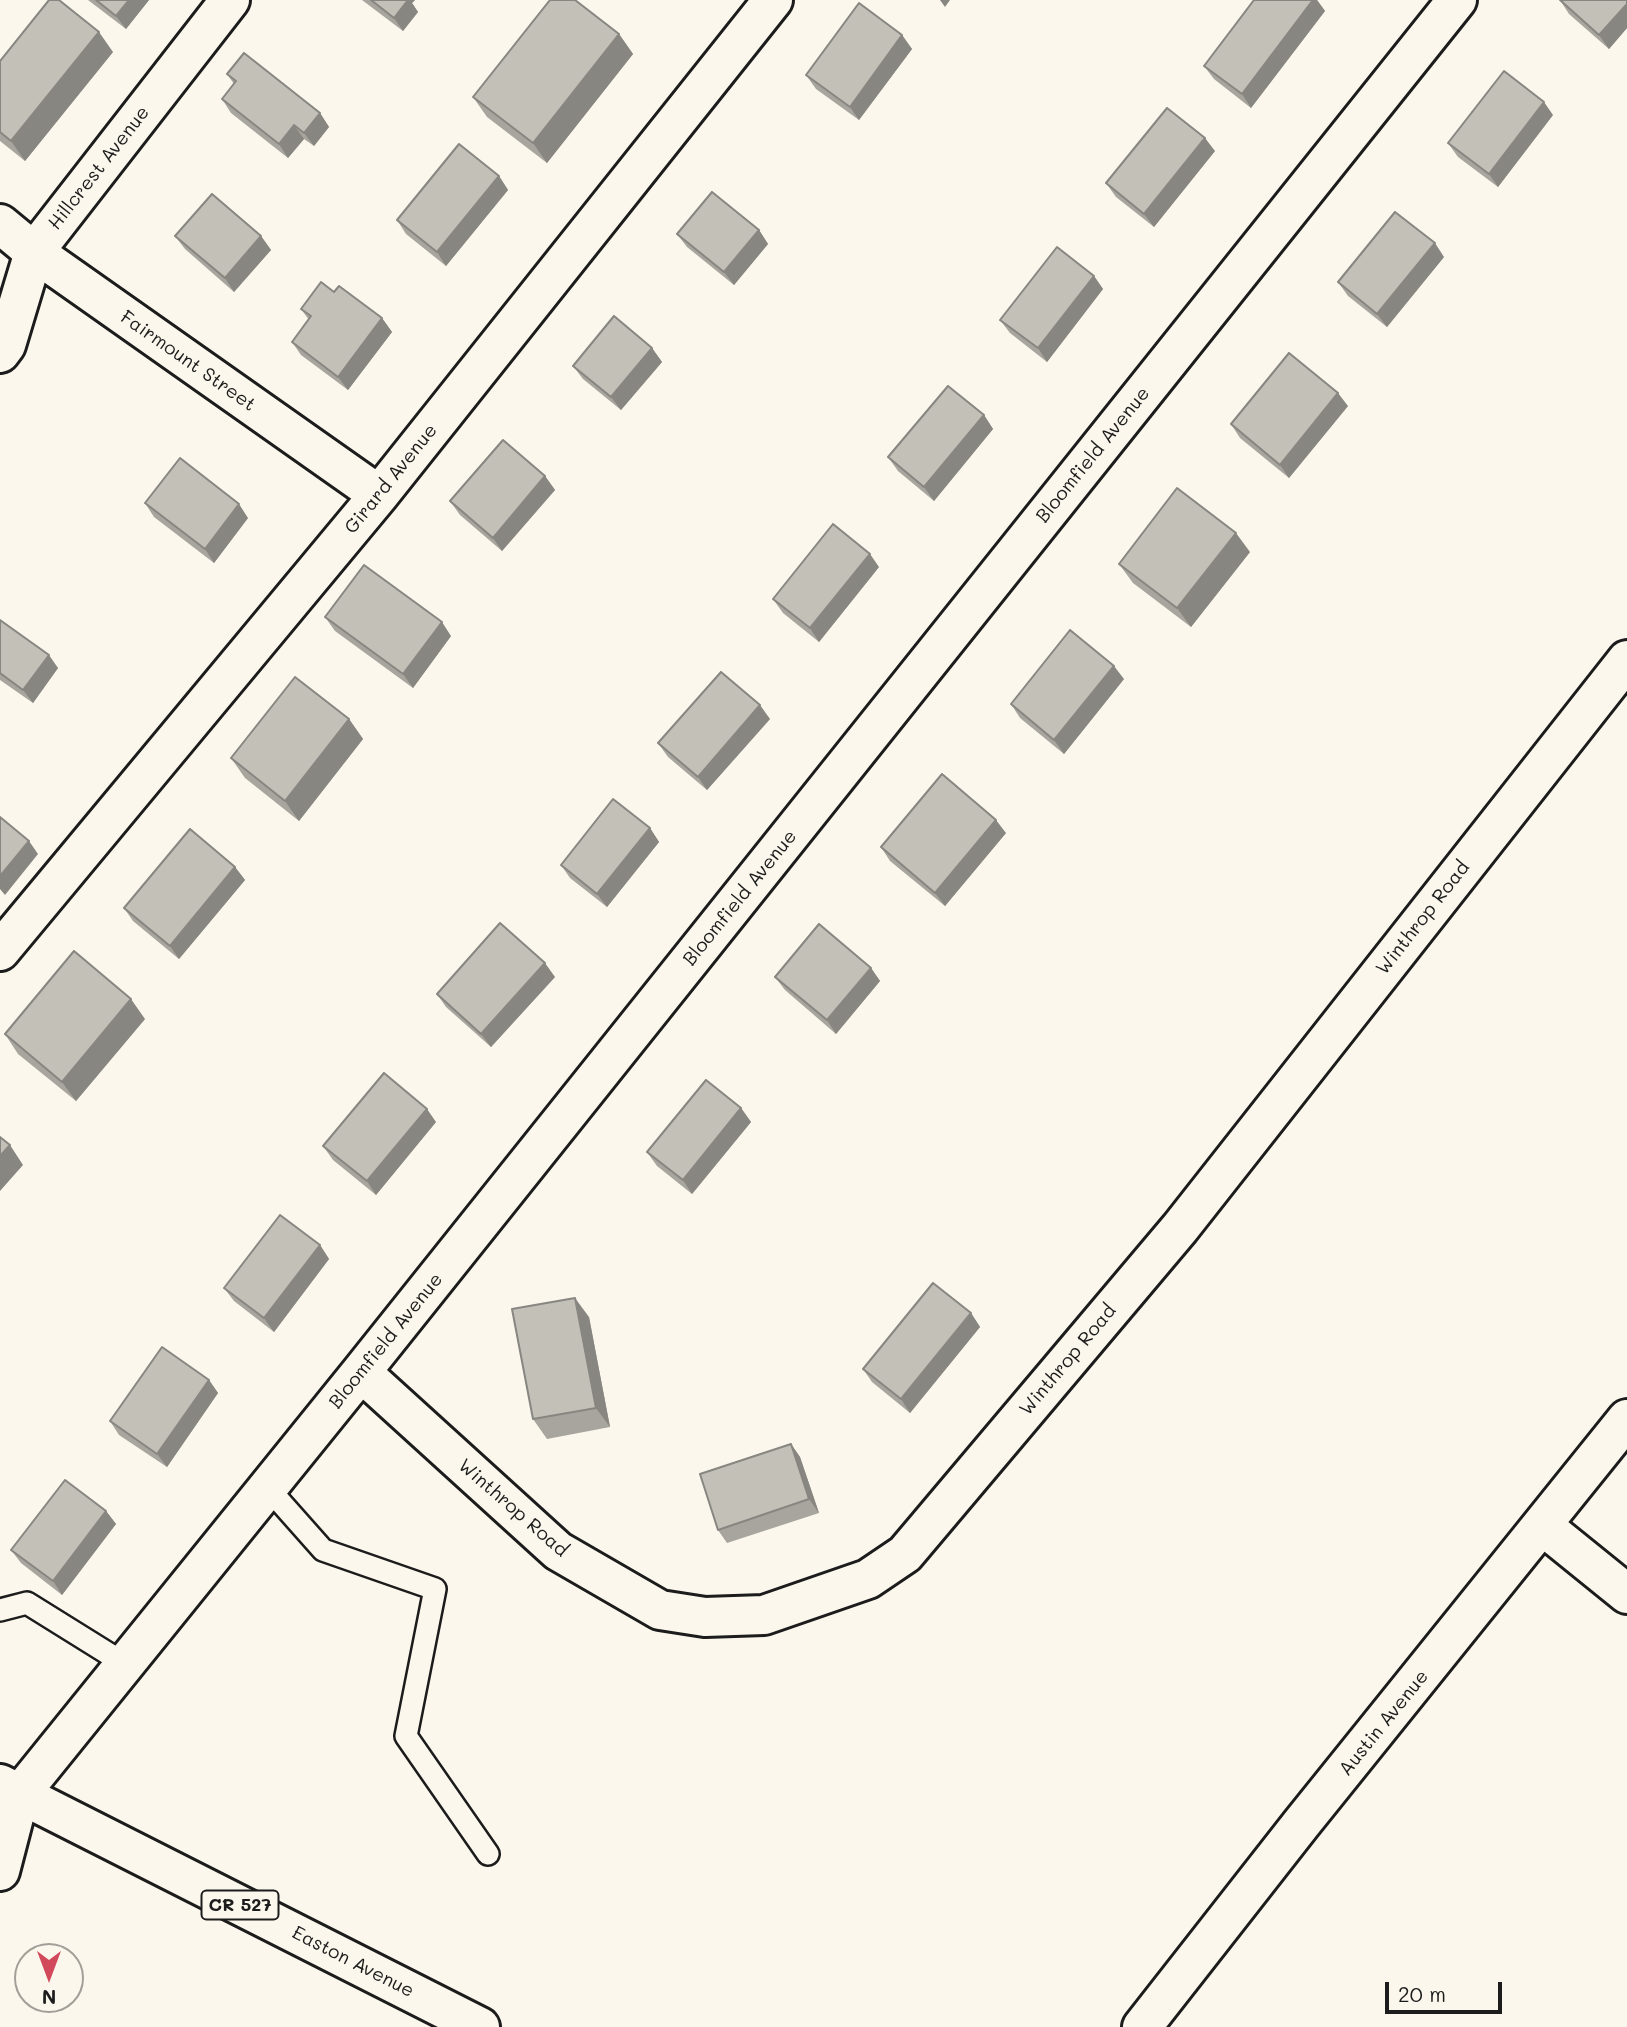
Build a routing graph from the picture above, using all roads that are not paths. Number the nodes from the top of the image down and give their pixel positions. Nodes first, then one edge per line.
1 (230, 0) edge
2 (773, 0) edge
3 (1457, 0) edge
4 (0, 224) edge
5 (34, 252) junction
6 (0, 353) edge
7 (379, 495) junction
8 (1627, 660) edge
9 (0, 951) edge
10 (361, 1373) junction
11 (1627, 1419) edge
12 (268, 1488) junction
13 (1543, 1526) junction
14 (1627, 1594) edge
15 (0, 1609) edge
16 (125, 1664) junction
17 (10, 1789) edge
18 (488, 1854) dead end
19 (0, 1871) edge
20 (480, 2027) edge
21 (1142, 2027) edge

1 - 5 street, Hillcrest Avenue
2 - 7 street, Girard Avenue
3 - 10 street, Bloomfield Avenue
4 - 5 street, Fairmount Street
5 - 6 street, Hillcrest Avenue
5 - 7 street, Fairmount Street
7 - 9 street, Girard Avenue
8 - 10 street, Winthrop Road
10 - 12 street, Bloomfield Avenue
11 - 13 street, Austin Avenue
12 - 16 street, Bloomfield Avenue
12 - 18 lane
13 - 14 street
13 - 21 street, Austin Avenue
15 - 16 lane
16 - 17 street, Bloomfield Avenue
17 - 19 street
17 - 20 street, Easton Avenue / CR 527

